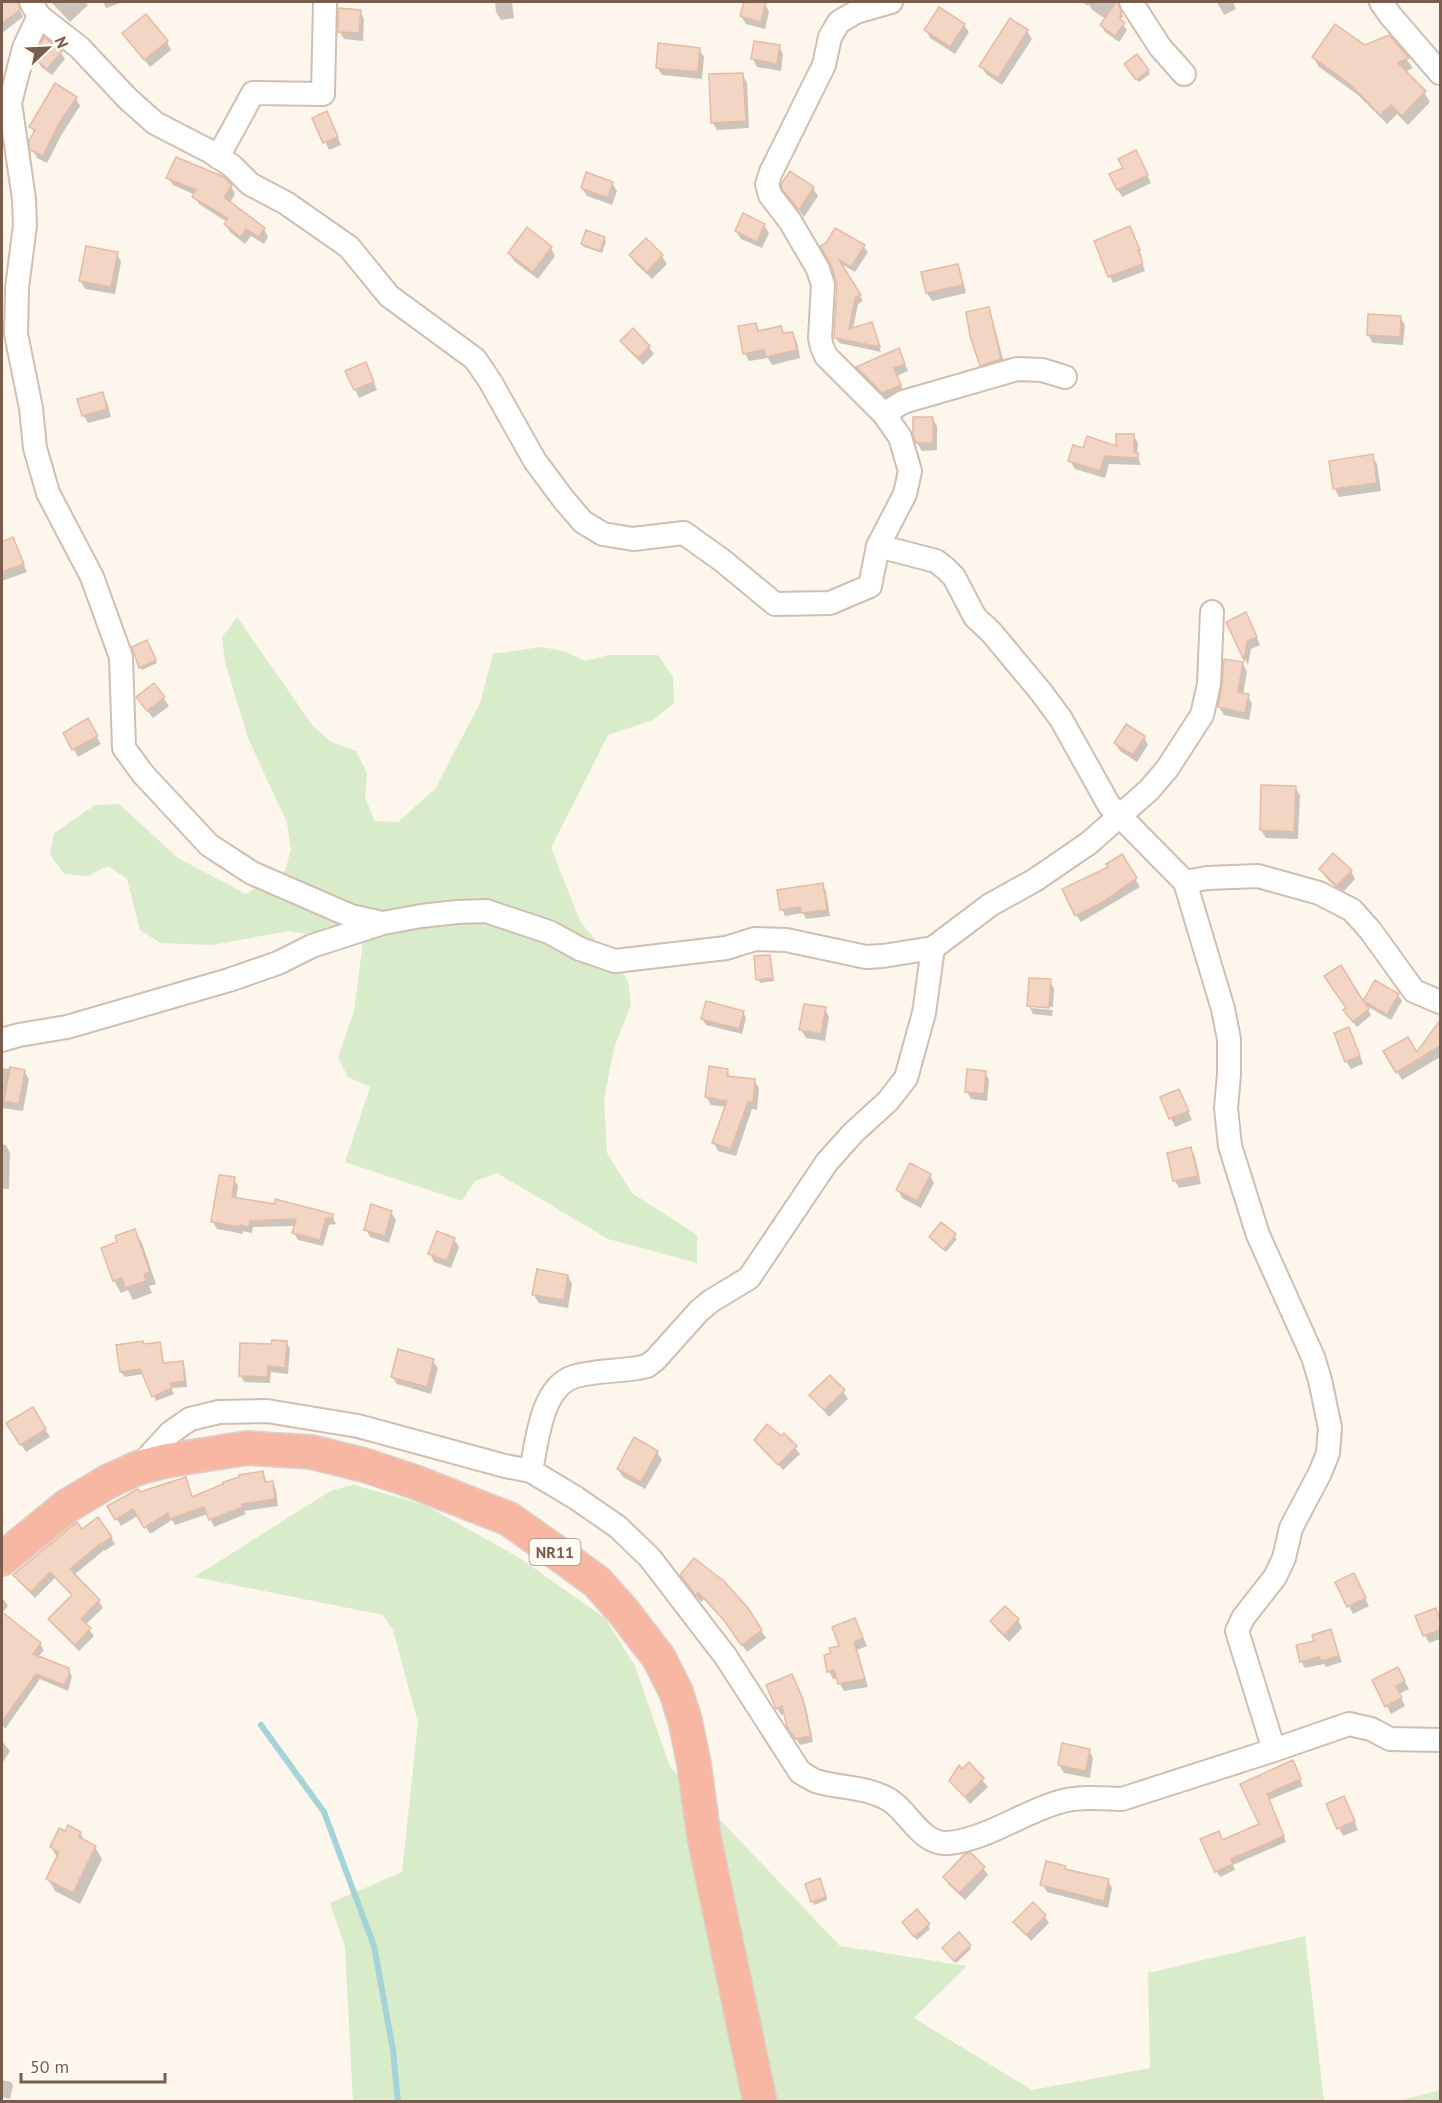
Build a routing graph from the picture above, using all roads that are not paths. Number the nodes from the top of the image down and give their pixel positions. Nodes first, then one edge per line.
1 (325, 2) edge
2 (891, 2) edge
3 (1131, 2) edge
4 (1381, 2) edge
5 (35, 9) edge
6 (1440, 73) edge
7 (1184, 74) dead end
8 (218, 157) junction
9 (1065, 377) dead end
10 (884, 414) junction
11 (878, 546) junction
12 (1212, 612) dead end
13 (1120, 817) junction
14 (1185, 882) junction
15 (383, 923) junction
16 (933, 948) junction
17 (1440, 1002) edge
18 (2, 1040) edge
19 (138, 1468) junction
20 (531, 1471) junction
21 (2, 1559) edge
22 (1440, 1740) edge
23 (1274, 1750) junction
24 (760, 2102) edge

1 - 8 street
2 - 10 street
3 - 7 street
4 - 6 street
5 - 8 street
5 - 15 street
8 - 11 street
9 - 10 street
10 - 11 street
11 - 13 street
12 - 13 street
13 - 14 street
13 - 16 street
14 - 17 street
14 - 23 street
15 - 16 street
15 - 18 street
16 - 20 street
19 - 20 street
19 - 21 highway, NR11
19 - 24 highway, NR11
20 - 23 street
22 - 23 street

